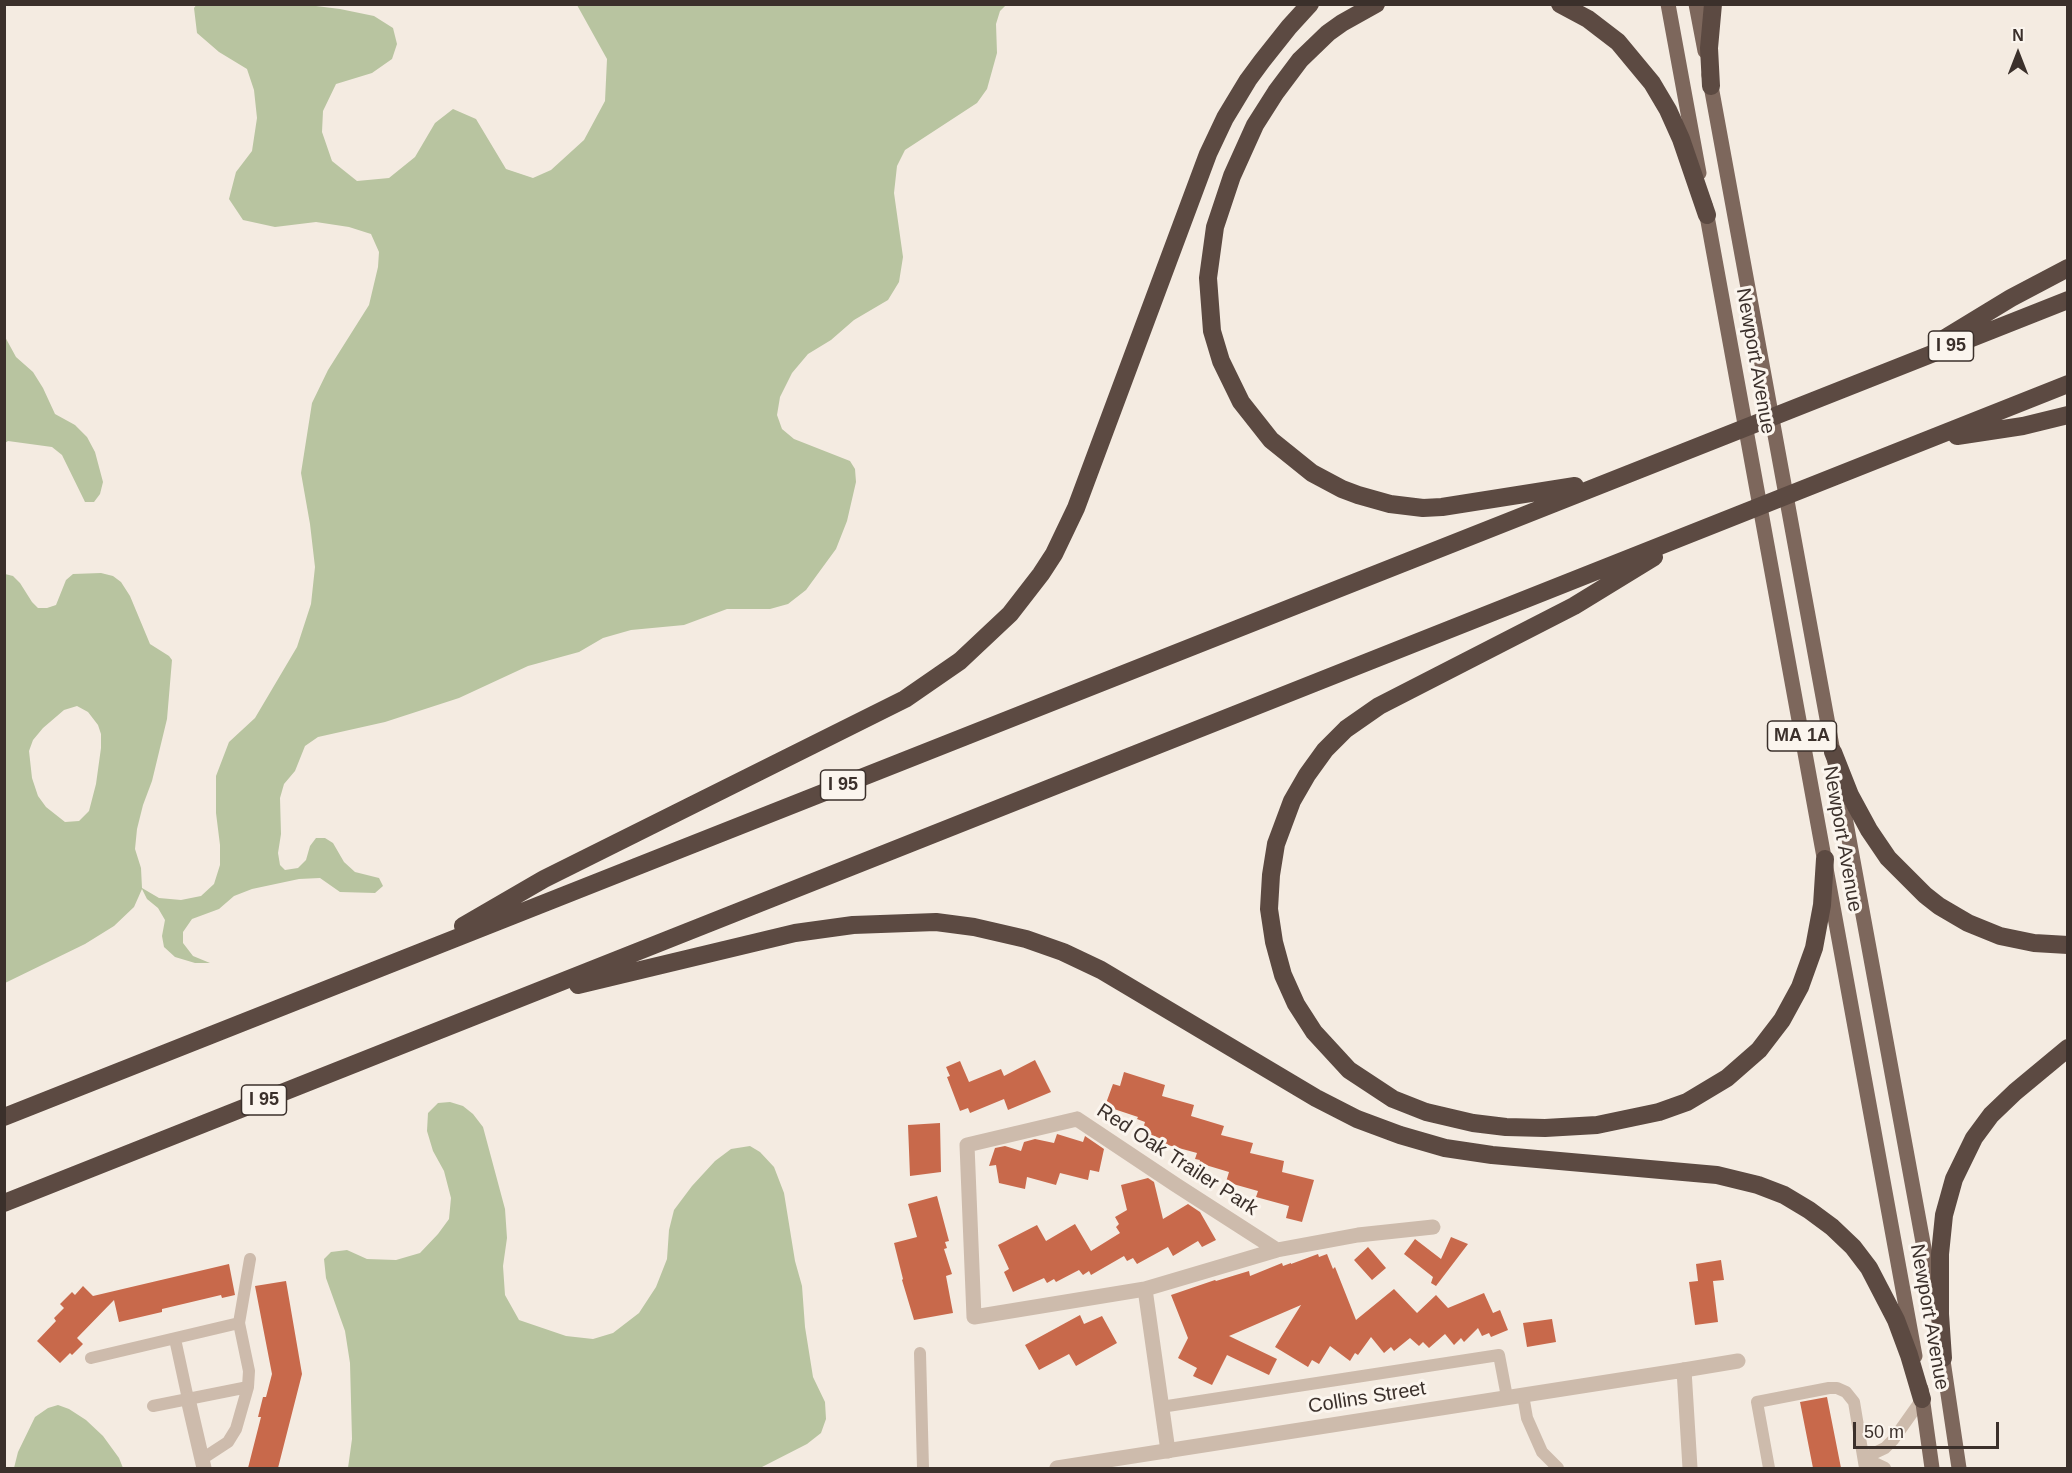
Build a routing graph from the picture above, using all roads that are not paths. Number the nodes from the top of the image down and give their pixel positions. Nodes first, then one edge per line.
1 (1310, 4) edge
2 (1376, 4) edge
3 (1560, 4) edge
4 (1668, 4) edge
5 (1696, 4) edge
6 (1713, 4) edge
7 (1711, 86) junction
8 (1707, 215) junction
9 (2067, 268) edge
10 (2067, 300) edge
11 (1896, 368) junction
12 (2067, 384) edge
13 (2067, 415) edge
14 (1923, 442) junction
15 (1612, 480) junction
16 (1696, 531) junction
17 (1833, 752) junction
18 (1825, 859) junction
19 (2067, 945) edge
20 (407, 958) junction
21 (523, 997) junction
22 (2067, 1048) edge
23 (4, 1117) edge
24 (4, 1203) edge
25 (1433, 1227) dead end
26 (1277, 1250) junction
27 (250, 1260) dead end
28 (1145, 1289) junction
29 (239, 1323) junction
30 (175, 1339) junction
31 (920, 1353) dead end
32 (1943, 1358) junction
33 (91, 1359) dead end
34 (1738, 1361) dead end
35 (1684, 1370) junction
36 (248, 1387) junction
37 (1523, 1395) junction
38 (1507, 1397) junction
39 (188, 1399) junction
40 (1922, 1399) junction
41 (153, 1406) dead end
42 (1161, 1407) junction
43 (1168, 1451) junction
44 (1864, 1463) edge
45 (203, 1464) edge
46 (923, 1468) edge
47 (1057, 1468) edge
48 (1558, 1468) edge
49 (1690, 1468) edge
50 (1769, 1468) edge
51 (1885, 1468) edge
52 (1932, 1468) edge
53 (1959, 1468) edge

1 - 20 highway
2 - 15 highway
3 - 8 highway
4 - 8 main road, Newport Avenue / MA 1A
5 - 7 main road, Newport Avenue / MA 1A
6 - 7 highway
7 - 17 main road, Newport Avenue / MA 1A
8 - 18 main road, Newport Avenue / MA 1A
9 - 11 highway
10 - 11 highway, I 95
11 - 15 highway, I 95
12 - 14 highway, I 95
13 - 14 highway
14 - 16 highway, I 95
15 - 20 highway, I 95
16 - 18 highway
16 - 21 highway, I 95
17 - 19 highway
17 - 32 main road, Newport Avenue / MA 1A
18 - 40 main road, Newport Avenue / MA 1A
20 - 23 highway, I 95
21 - 24 highway, I 95
21 - 40 highway
22 - 32 highway
25 - 26 street, Red Oak Trailer Park
26 - 28 street, Red Oak Trailer Park
26 - 28 street, Red Oak Trailer Park
27 - 29 lane
28 - 42 street
29 - 30 lane
29 - 36 lane
30 - 33 lane
30 - 39 lane
31 - 46 lane
32 - 53 main road, Newport Avenue / MA 1A
34 - 35 street, Collins Street
35 - 37 street, Collins Street
35 - 49 street
36 - 39 lane
36 - 45 lane
37 - 38 street, Collins Street
37 - 48 lane
38 - 42 lane
38 - 43 street, Collins Street
39 - 41 lane
39 - 45 street
40 - 44 lane
40 - 52 main road, Newport Avenue / MA 1A
42 - 43 street
43 - 47 street, Collins Street
44 - 50 lane
44 - 51 lane

